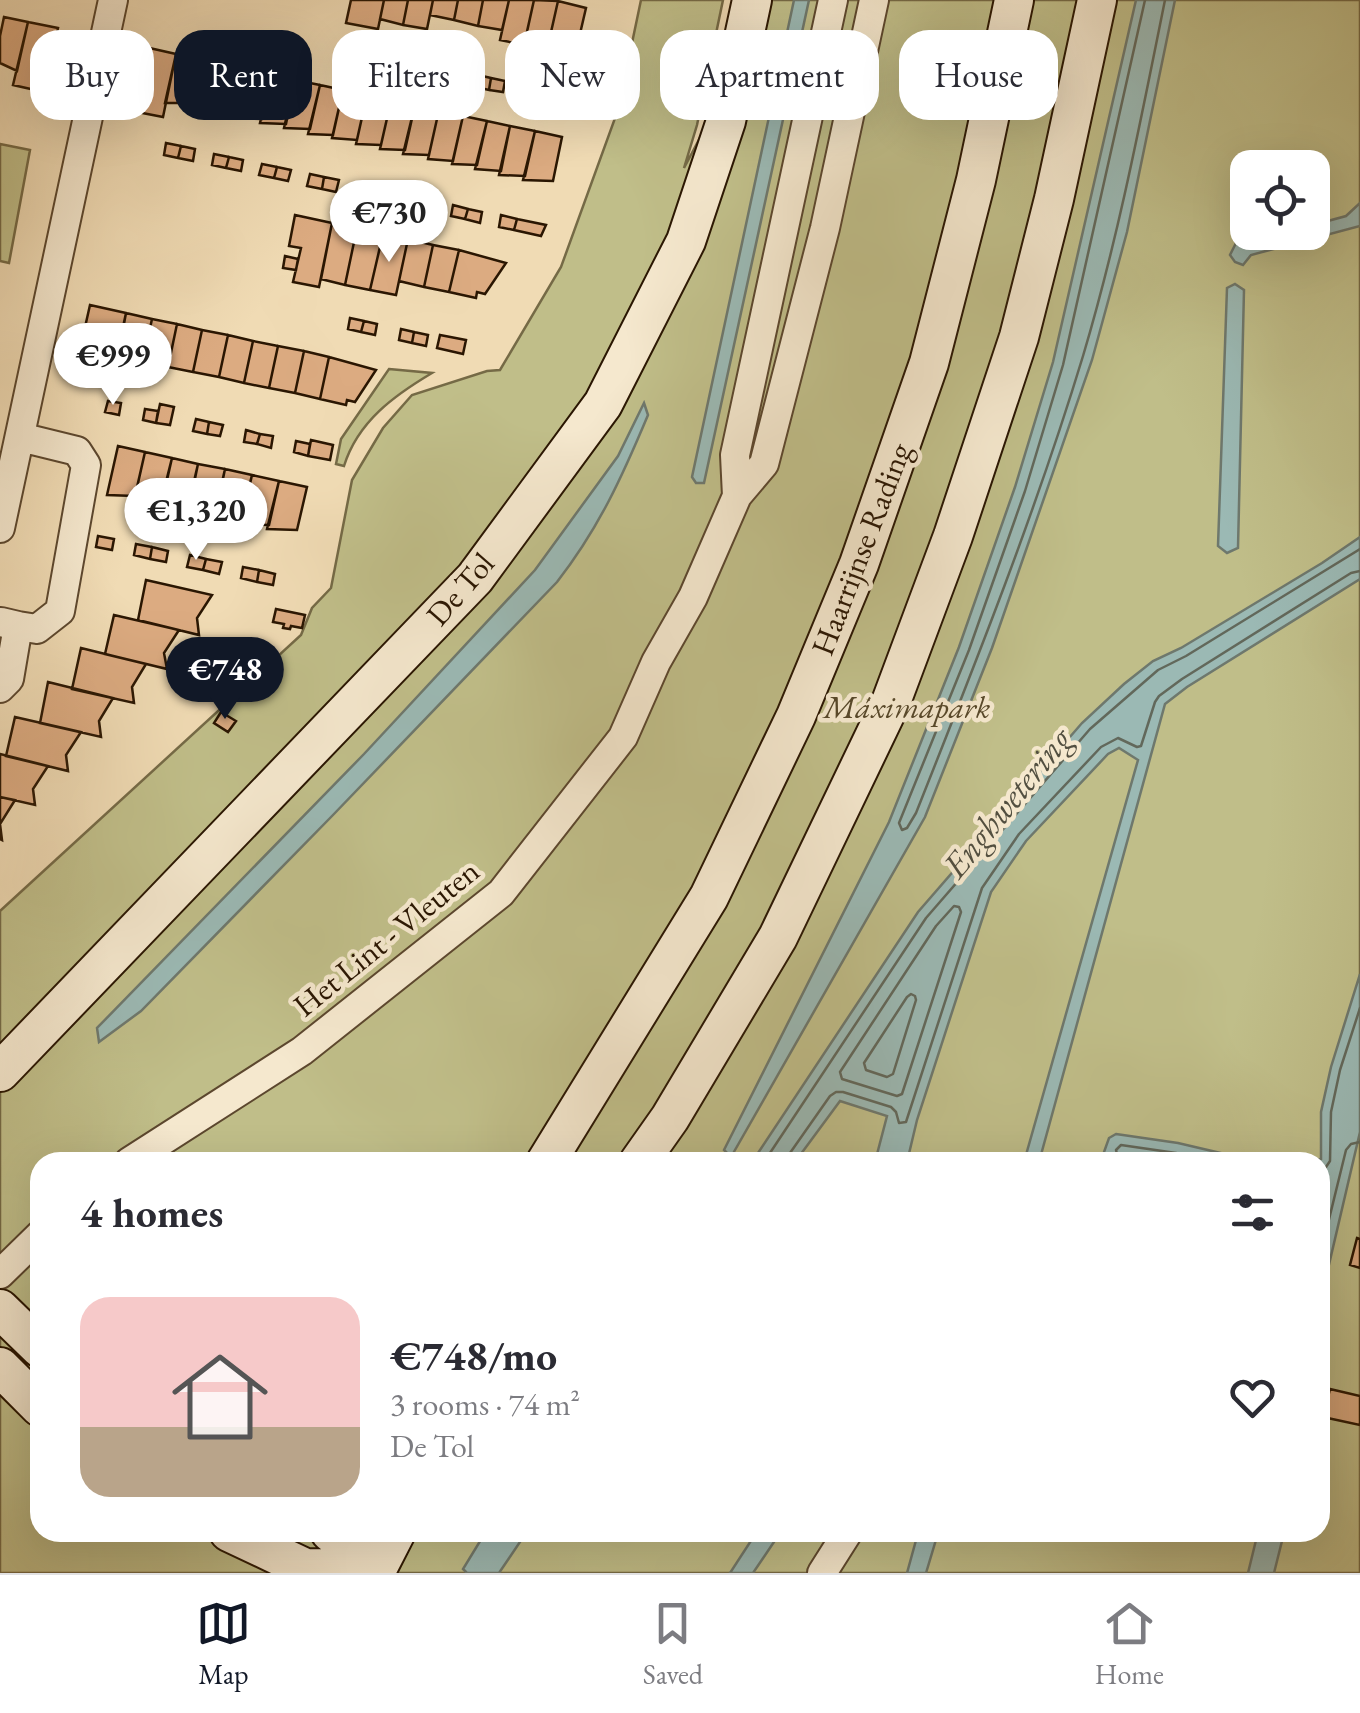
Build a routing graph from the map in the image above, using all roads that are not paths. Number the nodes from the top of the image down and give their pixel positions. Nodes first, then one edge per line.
1 (113, 0) edge
2 (752, 0) edge
3 (833, 0) edge
4 (874, 0) edge
5 (1014, 0) edge
6 (1096, 0) edge
7 (785, 218) junction
8 (824, 228) junction
9 (20, 437) junction
10 (737, 496) junction
11 (0, 528) edge
12 (9, 624) edge
13 (0, 688) edge
14 (0, 1072) edge
15 (145, 1152) edge
16 (552, 1152) edge
17 (646, 1152) edge
18 (30, 1245) edge
19 (0, 1274) edge
20 (0, 1309) edge
21 (30, 1338) edge
22 (0, 1368) edge
23 (30, 1397) edge
24 (249, 1542) edge
25 (314, 1542) edge
26 (342, 1542) edge
27 (392, 1542) edge
28 (842, 1542) edge
29 (304, 1570) edge
30 (380, 1572) edge
31 (822, 1573) edge

1 - 9 street
2 - 14 main road, De Tol
3 - 7 street, Het Lint - Vleuten
4 - 8 street, Het Lint - Vleuten
5 - 16 main road, Haarrijnse Rading
6 - 17 main road
7 - 8 street
7 - 10 street, Het Lint - Vleuten
8 - 10 street, Het Lint - Vleuten
9 - 11 street
9 - 12 street
10 - 15 street, Het Lint - Vleuten
12 - 13 street
18 - 19 street
20 - 21 main road
22 - 23 main road
24 - 29 main road
25 - 29 main road
26 - 30 main road
27 - 30 main road
28 - 31 street
29 - 30 main road

